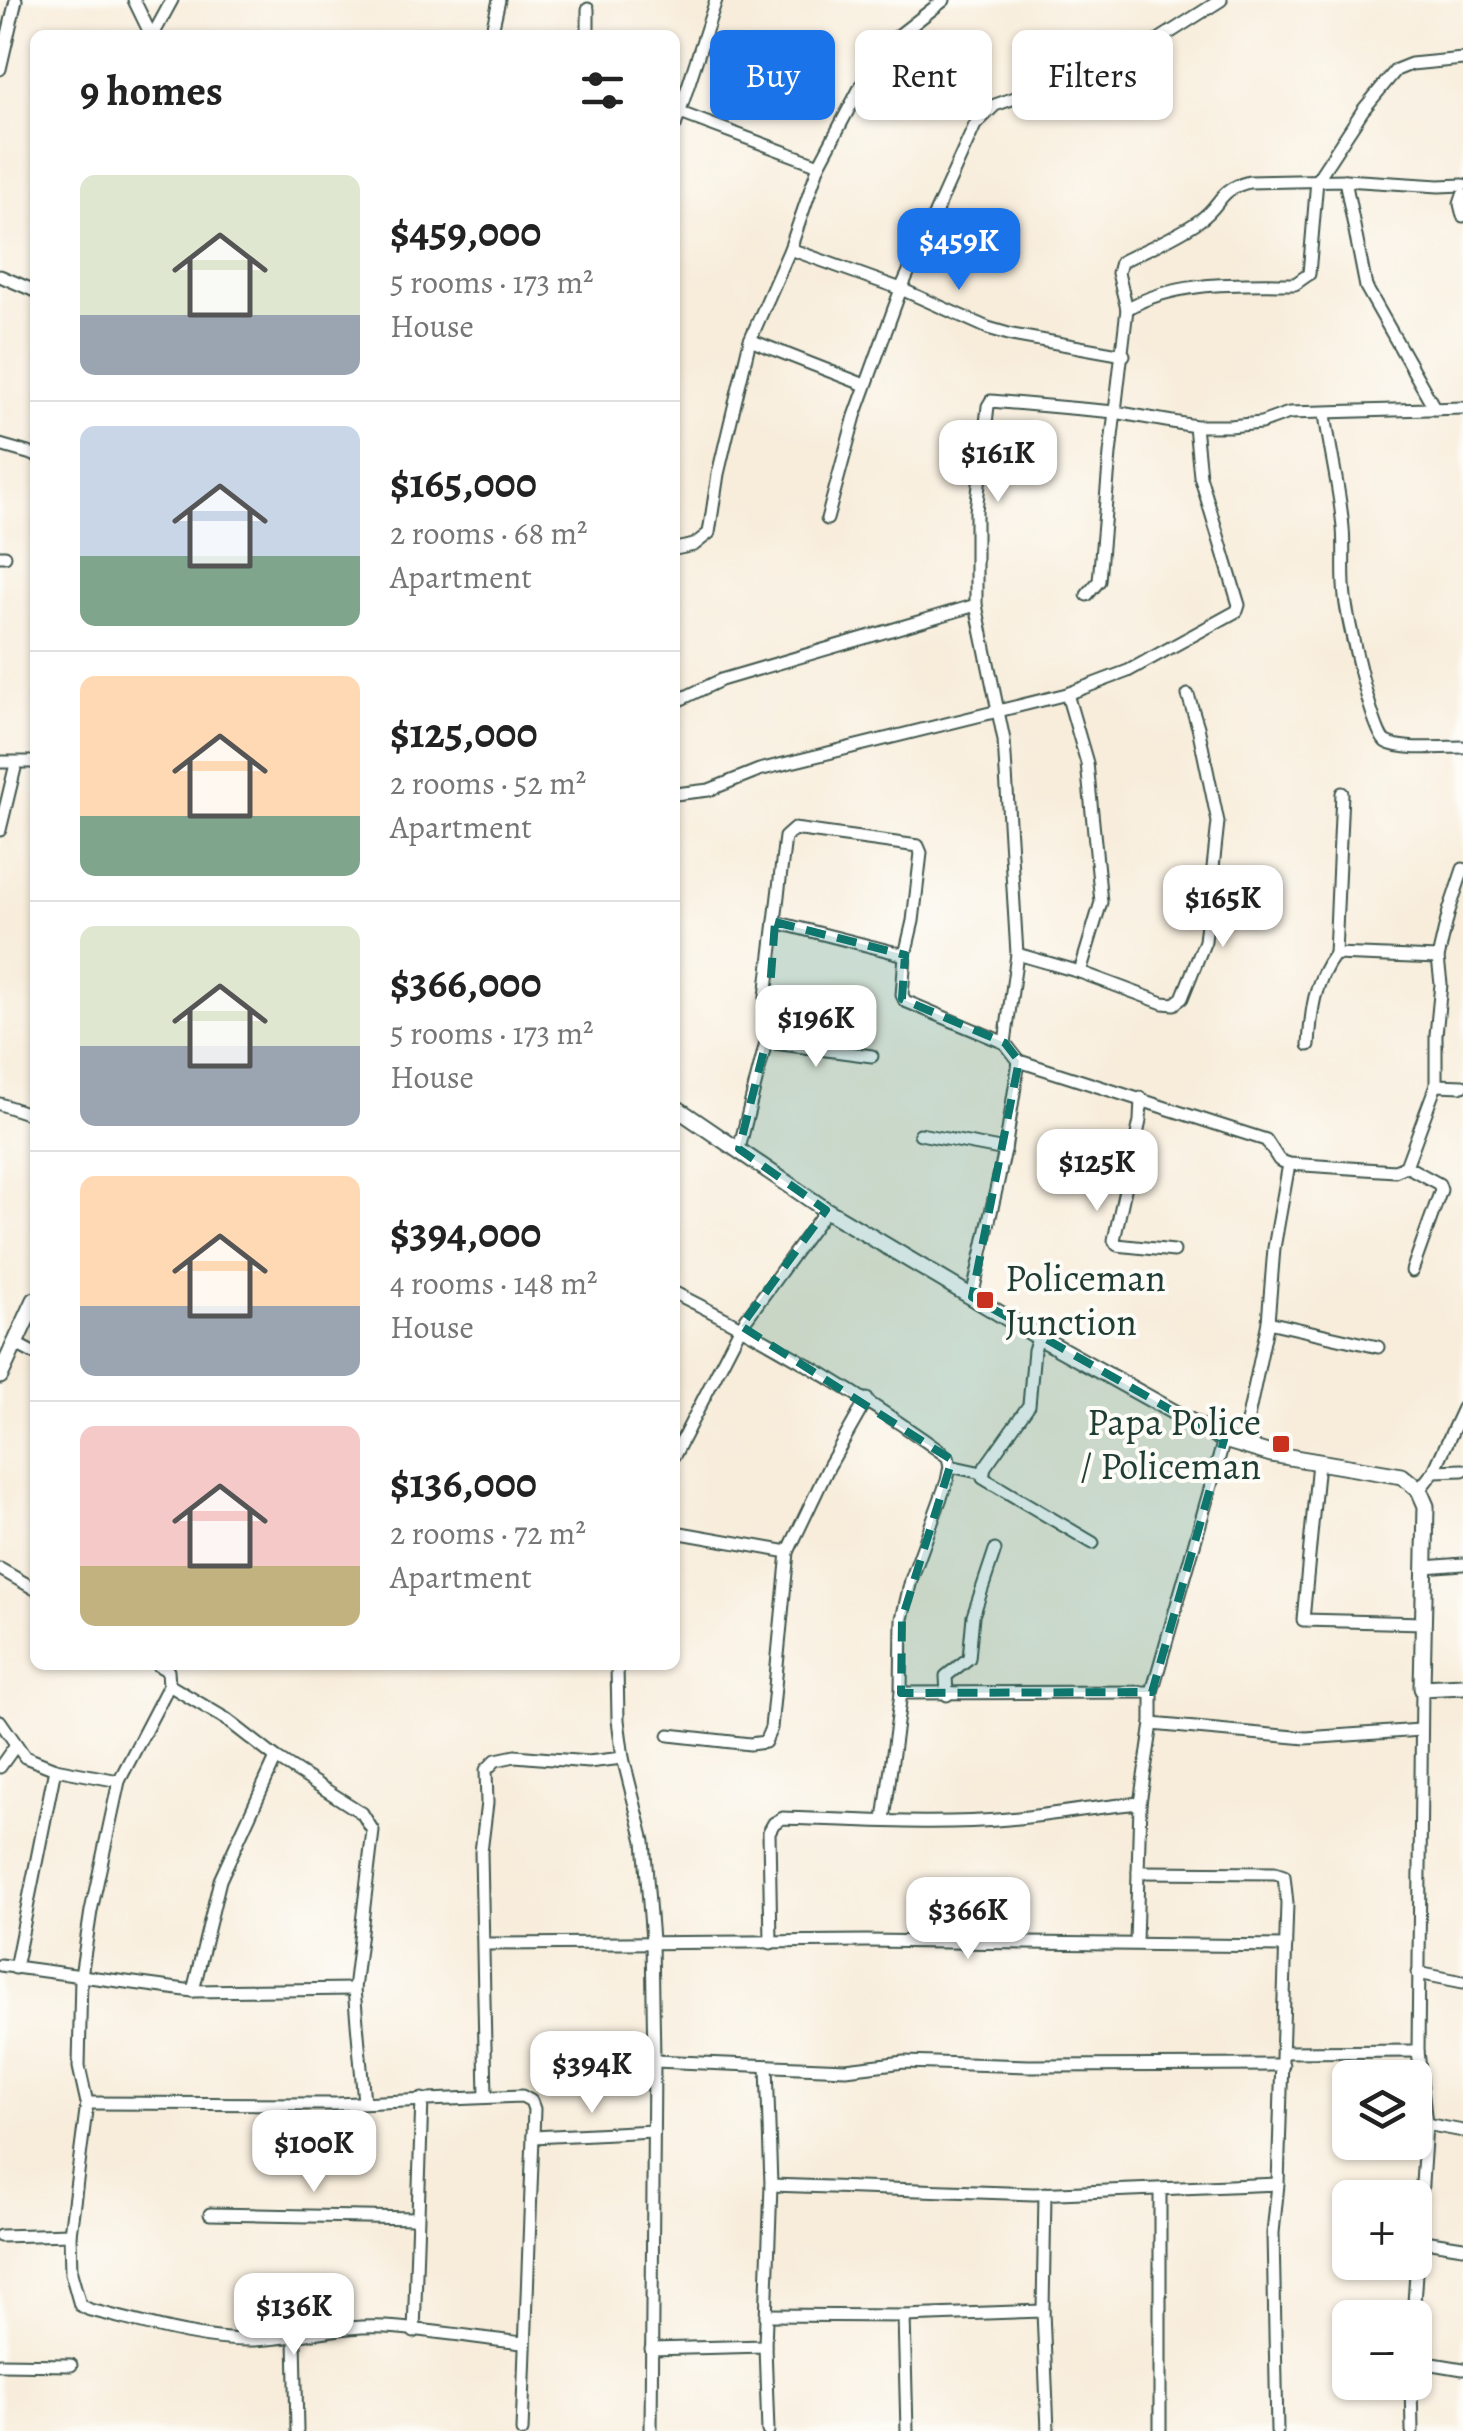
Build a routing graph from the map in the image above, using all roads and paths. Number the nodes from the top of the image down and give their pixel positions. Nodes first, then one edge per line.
1 (16, 0) edge
2 (134, 0) edge
3 (172, 0) edge
4 (499, 0) edge
5 (716, 0) edge
6 (944, 0) edge
7 (1221, 0) edge
8 (588, 9) dead end
9 (149, 30) edge
10 (155, 30) edge
11 (492, 30) edge
12 (588, 30) edge
13 (1463, 59) edge
14 (0, 69) edge
15 (680, 108) edge
16 (680, 118) edge
17 (819, 164) junction
18 (1317, 180) junction
19 (1345, 180) junction
20 (1463, 185) edge
21 (1463, 194) edge
22 (1463, 216) edge
23 (790, 249) junction
24 (0, 276) edge
25 (30, 288) edge
26 (901, 289) junction
27 (1128, 309) junction
28 (750, 340) junction
29 (1124, 355) junction
30 (865, 385) junction
31 (1463, 408) edge
32 (1436, 409) junction
33 (1116, 412) junction
34 (1325, 414) junction
35 (1195, 426) junction
36 (0, 446) edge
37 (30, 454) edge
38 (827, 520) dead end
39 (680, 548) edge
40 (1087, 595) dead end
41 (976, 604) junction
42 (1067, 694) junction
43 (1188, 695) dead end
44 (680, 700) edge
45 (998, 711) junction
46 (1463, 747) edge
47 (0, 762) edge
48 (30, 763) edge
49 (16, 764) junction
50 (1342, 793) dead end
51 (680, 794) edge
52 (0, 830) edge
53 (1463, 869) edge
54 (775, 922) junction
55 (1018, 954) junction
56 (1336, 954) junction
57 (905, 956) junction
58 (1438, 958) junction
59 (1080, 972) junction
60 (766, 1042) junction
61 (1005, 1042) junction
62 (1309, 1045) dead end
63 (872, 1056) dead end
64 (1019, 1061) junction
65 (1436, 1085) junction
66 (1463, 1086) edge
67 (1140, 1098) junction
68 (0, 1104) edge
69 (680, 1111) edge
70 (30, 1114) edge
71 (920, 1134) dead end
72 (739, 1149) junction
73 (1005, 1150) junction
74 (1290, 1164) junction
75 (1406, 1166) junction
76 (826, 1210) junction
77 (1174, 1251) dead end
78 (1412, 1271) dead end
79 (680, 1296) edge
80 (972, 1297) junction
81 (30, 1312) edge
82 (1268, 1322) junction
83 (741, 1326) junction
84 (1039, 1338) junction
85 (16, 1344) junction
86 (1378, 1348) dead end
87 (30, 1351) edge
88 (0, 1376) edge
89 (867, 1399) junction
90 (1463, 1408) edge
91 (1224, 1440) junction
92 (680, 1444) edge
93 (1242, 1446) junction
94 (1318, 1462) junction
95 (950, 1466) junction
96 (1463, 1470) edge
97 (1434, 1472) junction
98 (982, 1473) junction
99 (1418, 1490) junction
100 (680, 1533) edge
101 (1093, 1543) dead end
102 (995, 1550) dead end
103 (788, 1552) junction
104 (1463, 1564) edge
105 (1425, 1566) junction
106 (0, 1569) edge
107 (30, 1586) edge
108 (1424, 1623) junction
109 (166, 1670) edge
110 (617, 1670) edge
111 (169, 1685) junction
112 (1463, 1686) edge
113 (1422, 1688) junction
114 (1152, 1692) junction
115 (901, 1693) junction
116 (947, 1695) junction
117 (0, 1721) edge
118 (1152, 1724) junction
119 (1420, 1730) junction
120 (669, 1735) dead end
121 (15, 1746) junction
122 (276, 1758) junction
123 (623, 1758) junction
124 (0, 1767) edge
125 (55, 1768) junction
126 (119, 1781) junction
127 (1140, 1804) junction
128 (884, 1820) junction
129 (1138, 1872) junction
130 (652, 1940) junction
131 (771, 1943) junction
132 (1136, 1943) junction
133 (485, 1944) junction
134 (1286, 1946) junction
135 (0, 1965) edge
136 (15, 1968) junction
137 (1418, 1973) junction
138 (81, 1976) junction
139 (1463, 1982) edge
140 (354, 1990) junction
141 (193, 1991) junction
142 (1418, 2050) junction
143 (1283, 2058) junction
144 (1419, 2060) edge
145 (654, 2061) junction
146 (767, 2066) junction
147 (486, 2097) junction
148 (422, 2099) junction
149 (364, 2102) junction
150 (87, 2103) junction
151 (1432, 2125) edge
152 (1463, 2131) edge
153 (653, 2132) junction
154 (533, 2137) junction
155 (1278, 2184) junction
156 (771, 2185) junction
157 (1160, 2190) junction
158 (1045, 2193) junction
159 (210, 2214) dead end
160 (416, 2218) junction
161 (70, 2234) junction
162 (0, 2236) edge
163 (1432, 2242) edge
164 (1463, 2247) edge
165 (1043, 2312) junction
166 (766, 2316) junction
167 (904, 2316) junction
168 (414, 2332) junction
169 (294, 2338) junction
170 (523, 2343) junction
171 (765, 2346) junction
172 (652, 2349) junction
173 (0, 2364) edge
174 (1432, 2364) edge
175 (72, 2365) dead end
176 (1463, 2369) edge
177 (1411, 2400) edge
178 (297, 2431) edge
179 (522, 2431) edge
180 (651, 2431) edge
181 (768, 2431) edge
182 (907, 2431) edge
183 (1048, 2431) edge
184 (1160, 2431) edge
185 (1277, 2431) edge
186 (1412, 2431) edge

1 - 14 street
2 - 9 street
3 - 10 street
4 - 11 street
5 - 15 street
6 - 17 street
7 - 26 street
8 - 12 street
13 - 18 street
16 - 17 street
17 - 23 street
18 - 19 street
18 - 27 street
18 - 27 street
19 - 20 street
19 - 32 street
21 - 22 street
23 - 26 street
23 - 28 street
24 - 25 street
26 - 29 street
26 - 30 street
27 - 29 street
28 - 30 street
28 - 39 street
29 - 33 street
30 - 38 street
31 - 32 street
32 - 34 street
33 - 35 street
33 - 40 street
33 - 41 street
34 - 35 street
34 - 46 street
35 - 42 street
36 - 37 street
41 - 44 street
41 - 45 street
42 - 45 street
42 - 59 street
43 - 59 street
45 - 51 street
45 - 55 street
47 - 49 street
48 - 49 street
49 - 52 street
50 - 56 street
53 - 58 street
54 - 57 street
54 - 57 street
54 - 60 street
55 - 59 street
55 - 61 street
56 - 58 street
56 - 62 street
57 - 61 street
58 - 65 street
60 - 63 street
60 - 72 street
61 - 64 street
64 - 67 street
64 - 73 street
65 - 66 street
65 - 75 street
67 - 74 street
67 - 77 street
68 - 70 street
69 - 72 street
71 - 73 street
72 - 76 street
73 - 80 street
74 - 75 street
74 - 82 street
75 - 78 street
76 - 80 street
76 - 83 street
79 - 83 street
80 - 84 street
81 - 85 street
82 - 86 street
82 - 93 street
83 - 89 street
83 - 92 street
84 - 91 street
84 - 98 street
85 - 87 street
85 - 88 street
89 - 95 street
89 - 103 street
90 - 97 street
91 - 93 street
91 - 114 street
93 - 94 street
94 - 99 street
94 - 108 street
95 - 98 street
95 - 115 street
96 - 97 street
97 - 99 street
98 - 101 street
99 - 105 street
100 - 103 street
102 - 116 street
103 - 120 street
104 - 105 street
105 - 108 street
106 - 107 street
108 - 113 street
109 - 111 street
110 - 123 street
111 - 122 street
111 - 126 street
112 - 113 street
113 - 119 street
114 - 116 street
114 - 118 street
115 - 116 street
115 - 128 street
117 - 121 street
118 - 119 street
118 - 127 street
119 - 137 street
121 - 124 street
121 - 125 street
122 - 140 street
122 - 141 street
123 - 130 street
123 - 133 street
125 - 126 street
125 - 136 street
126 - 138 street
127 - 128 street
127 - 129 street
128 - 131 street
129 - 132 street
129 - 134 street
130 - 131 street
130 - 133 street
130 - 145 street
131 - 132 street
132 - 134 street
133 - 147 street
134 - 143 street
135 - 136 street
136 - 138 street
137 - 139 street
137 - 142 street
138 - 141 street
138 - 150 street
140 - 141 street
140 - 149 street
142 - 143 street
142 - 144 street
143 - 146 street
143 - 155 street
145 - 146 street
145 - 153 street
146 - 156 street
147 - 148 street
147 - 154 street
148 - 149 street
148 - 160 street
149 - 150 street
150 - 161 street
151 - 152 street
153 - 154 street
153 - 172 street
154 - 170 street
155 - 157 street
155 - 185 street
156 - 158 street
156 - 166 street
157 - 158 street
157 - 184 street
158 - 165 street
159 - 160 street
160 - 168 street
161 - 162 street
161 - 169 street
163 - 164 street
165 - 167 street
165 - 183 street
166 - 167 street
166 - 171 street
167 - 182 street
168 - 169 street
168 - 170 street
169 - 178 street
170 - 179 street
171 - 172 street
171 - 181 street
172 - 180 street
173 - 175 street
174 - 176 street
177 - 186 street

